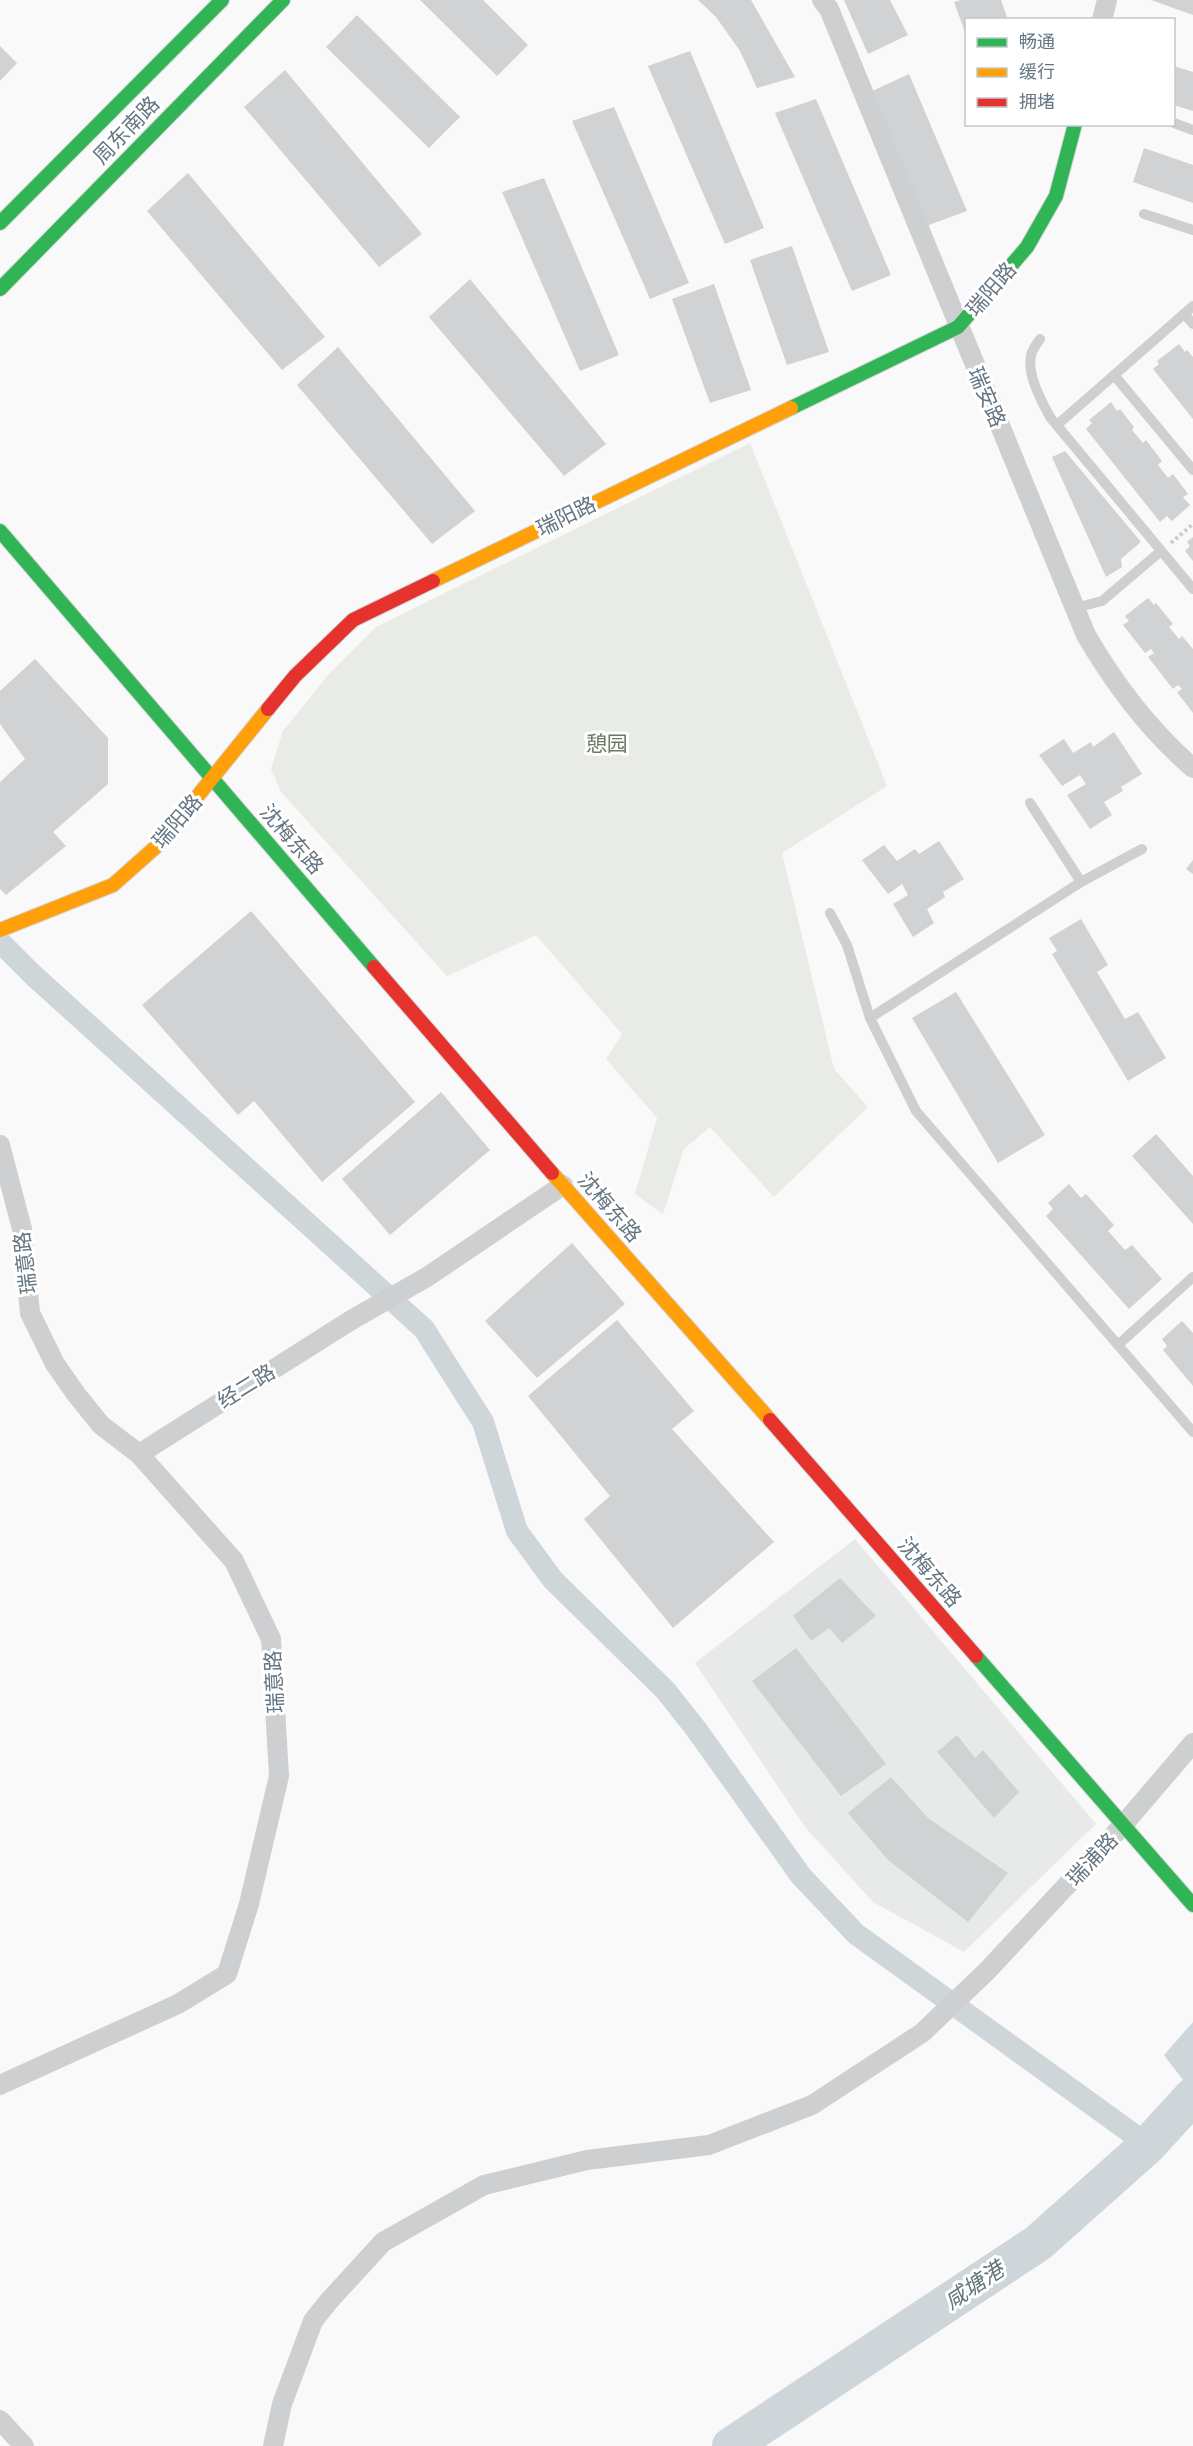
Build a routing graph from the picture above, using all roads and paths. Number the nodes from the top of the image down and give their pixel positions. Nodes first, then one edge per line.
1 (222, 0) edge
2 (283, 0) edge
3 (822, 0) edge
4 (1107, 0) edge
5 (1102, 18) edge
6 (1175, 124) edge
7 (1074, 126) edge
8 (1193, 130) edge
9 (1144, 214) dead end
10 (0, 222) edge
11 (1193, 230) edge
12 (0, 289) edge
13 (1189, 310) edge
14 (1193, 324) edge
15 (958, 327) junction
16 (1040, 339) dead end
17 (1114, 375) junction
18 (1057, 425) junction
19 (1193, 471) edge
20 (1193, 524) edge
21 (0, 531) edge
22 (1161, 551) junction
23 (1193, 589) edge
24 (1075, 608) junction
25 (1193, 768) edge
26 (213, 779) junction
27 (1030, 803) dead end
28 (1142, 849) dead end
29 (1081, 882) junction
30 (830, 913) dead end
31 (0, 930) edge
32 (870, 1018) junction
33 (0, 1145) edge
34 (562, 1185) junction
35 (1193, 1277) edge
36 (1118, 1345) junction
37 (1193, 1432) edge
38 (139, 1454) junction
39 (1193, 1743) edge
40 (1124, 1825) junction
41 (1193, 1905) edge
42 (0, 2085) edge
43 (0, 2420) edge
44 (24, 2446) edge
45 (273, 2446) edge

1 - 10 street
2 - 12 street, 周东南路
3 - 15 street, 瑞安路
4 - 5 street
6 - 8 lane
7 - 15 street, 瑞阳路
9 - 11 lane
13 - 14 lane
13 - 17 lane
15 - 24 street, 瑞安路
15 - 26 street, 瑞阳路
16 - 18 lane
17 - 18 lane
17 - 19 lane
18 - 22 lane
20 - 22 path
21 - 26 street, 沈梅东路
22 - 23 lane
22 - 24 lane
24 - 25 street, 瑞安路
26 - 31 street, 瑞阳路
26 - 34 street, 沈梅东路
27 - 29 lane
28 - 29 lane
29 - 32 lane
30 - 32 lane
32 - 36 lane
33 - 38 street, 瑞意路
34 - 38 street, 经二路
34 - 40 street, 沈梅东路
35 - 36 lane
36 - 37 lane
38 - 42 street, 瑞意路
39 - 40 street, 瑞浦路
40 - 41 street, 沈梅东路
40 - 45 street, 瑞浦路
43 - 44 street

